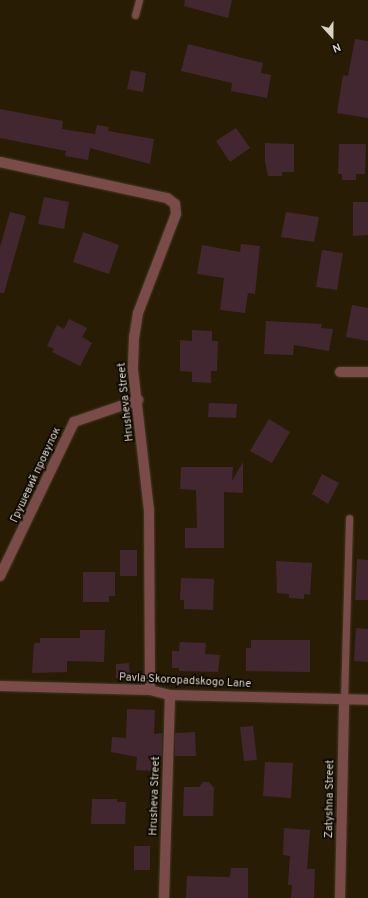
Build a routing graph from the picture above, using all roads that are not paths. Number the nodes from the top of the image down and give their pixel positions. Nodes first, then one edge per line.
1 (139, 0) edge
2 (135, 15) dead end
3 (0, 162) edge
4 (340, 372) dead end
5 (368, 372) edge
6 (138, 400) junction
7 (349, 518) dead end
8 (0, 576) edge
9 (0, 686) edge
10 (150, 690) junction
11 (170, 694) junction
12 (344, 700) junction
13 (368, 700) edge
14 (164, 898) edge
15 (340, 898) edge

1 - 2 lane
3 - 6 street, Hrusheva Street
4 - 5 street
6 - 8 street, Грушевий провулок
6 - 10 street, Hrusheva Street
7 - 12 lane
9 - 10 street, Pavla Skoropadskogo Lane
10 - 11 street, Pavla Skoropadskogo Lane
11 - 12 street, Pavla Skoropadskogo Lane
11 - 14 street, Hrusheva Street
12 - 13 street, Pavla Skoropadskogo Lane
12 - 15 street, Zatyshna Street

